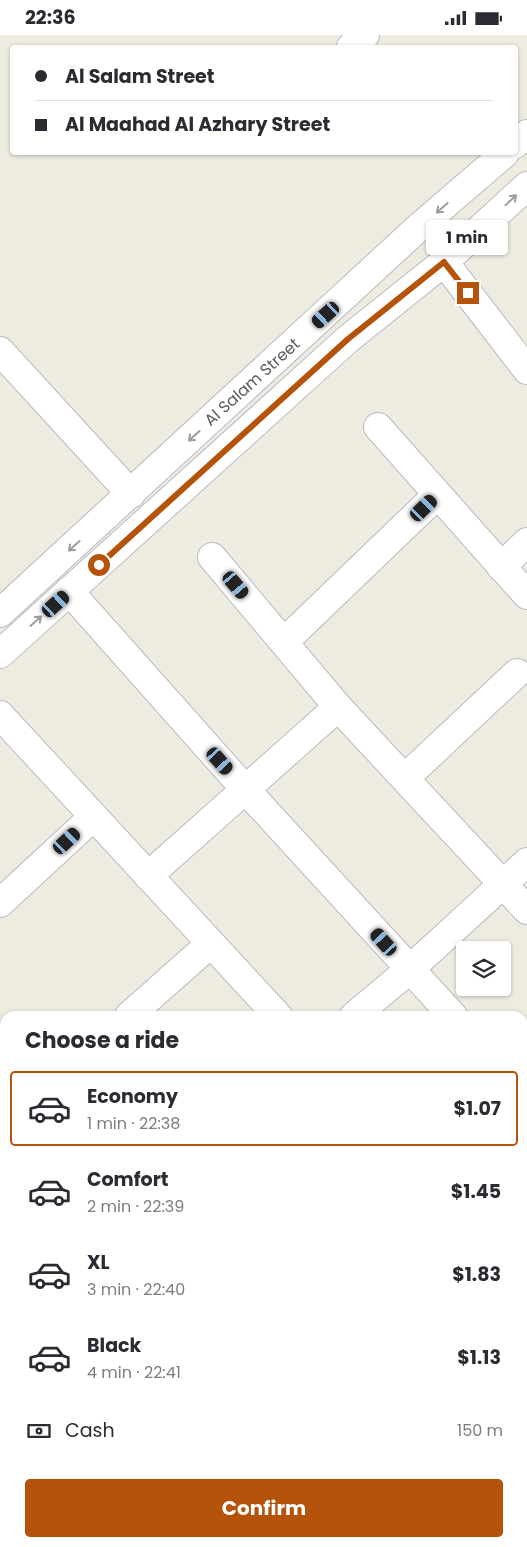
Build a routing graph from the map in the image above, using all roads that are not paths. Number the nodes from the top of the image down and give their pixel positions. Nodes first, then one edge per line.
1 (365, 35) edge
2 (353, 45) edge
3 (503, 155) edge
4 (527, 186) edge
5 (444, 262) junction
6 (326, 315) junction
7 (348, 339) junction
8 (0, 351) edge
9 (527, 370) edge
10 (378, 427) dead end
11 (131, 493) junction
12 (438, 495) junction
13 (527, 542) edge
14 (212, 557) dead end
15 (501, 567) junction
16 (70, 591) junction
17 (527, 595) edge
18 (0, 613) edge
19 (284, 642) junction
20 (0, 654) edge
21 (517, 673) dead end
22 (338, 707) junction
23 (0, 715) edge
24 (404, 778) junction
25 (245, 789) junction
26 (93, 817) junction
27 (527, 862) edge
28 (148, 876) junction
29 (503, 884) junction
30 (0, 903) edge
31 (527, 910) edge
32 (210, 944) junction
33 (409, 969) junction
34 (135, 1011) edge
35 (273, 1011) edge
36 (360, 1011) edge
37 (448, 1011) edge

1 - 2 street
3 -> 6 street, Al Salam Street
5 -> 4 street, Al Salam Street
5 - 7 street, Al Salam Street
5 - 9 street
6 - 7 street
6 -> 11 street, Al Salam Street
7 - 16 street, Al Salam Street
8 - 11 street
10 - 12 street
11 -> 18 street, Al Salam Street
12 - 15 street
12 - 19 street
13 - 15 street
14 - 19 street
15 - 17 street
20 -> 16 street, Al Salam Street
16 - 25 street
19 - 22 street
21 - 24 street
22 - 24 street
22 - 25 street
23 - 26 street
24 - 29 street
25 - 28 street
25 - 33 street
26 - 28 street
26 - 30 street
27 - 29 street
28 - 32 street
29 - 31 street
29 - 33 street
32 - 34 street
32 - 35 street
33 - 36 street
33 - 37 street

